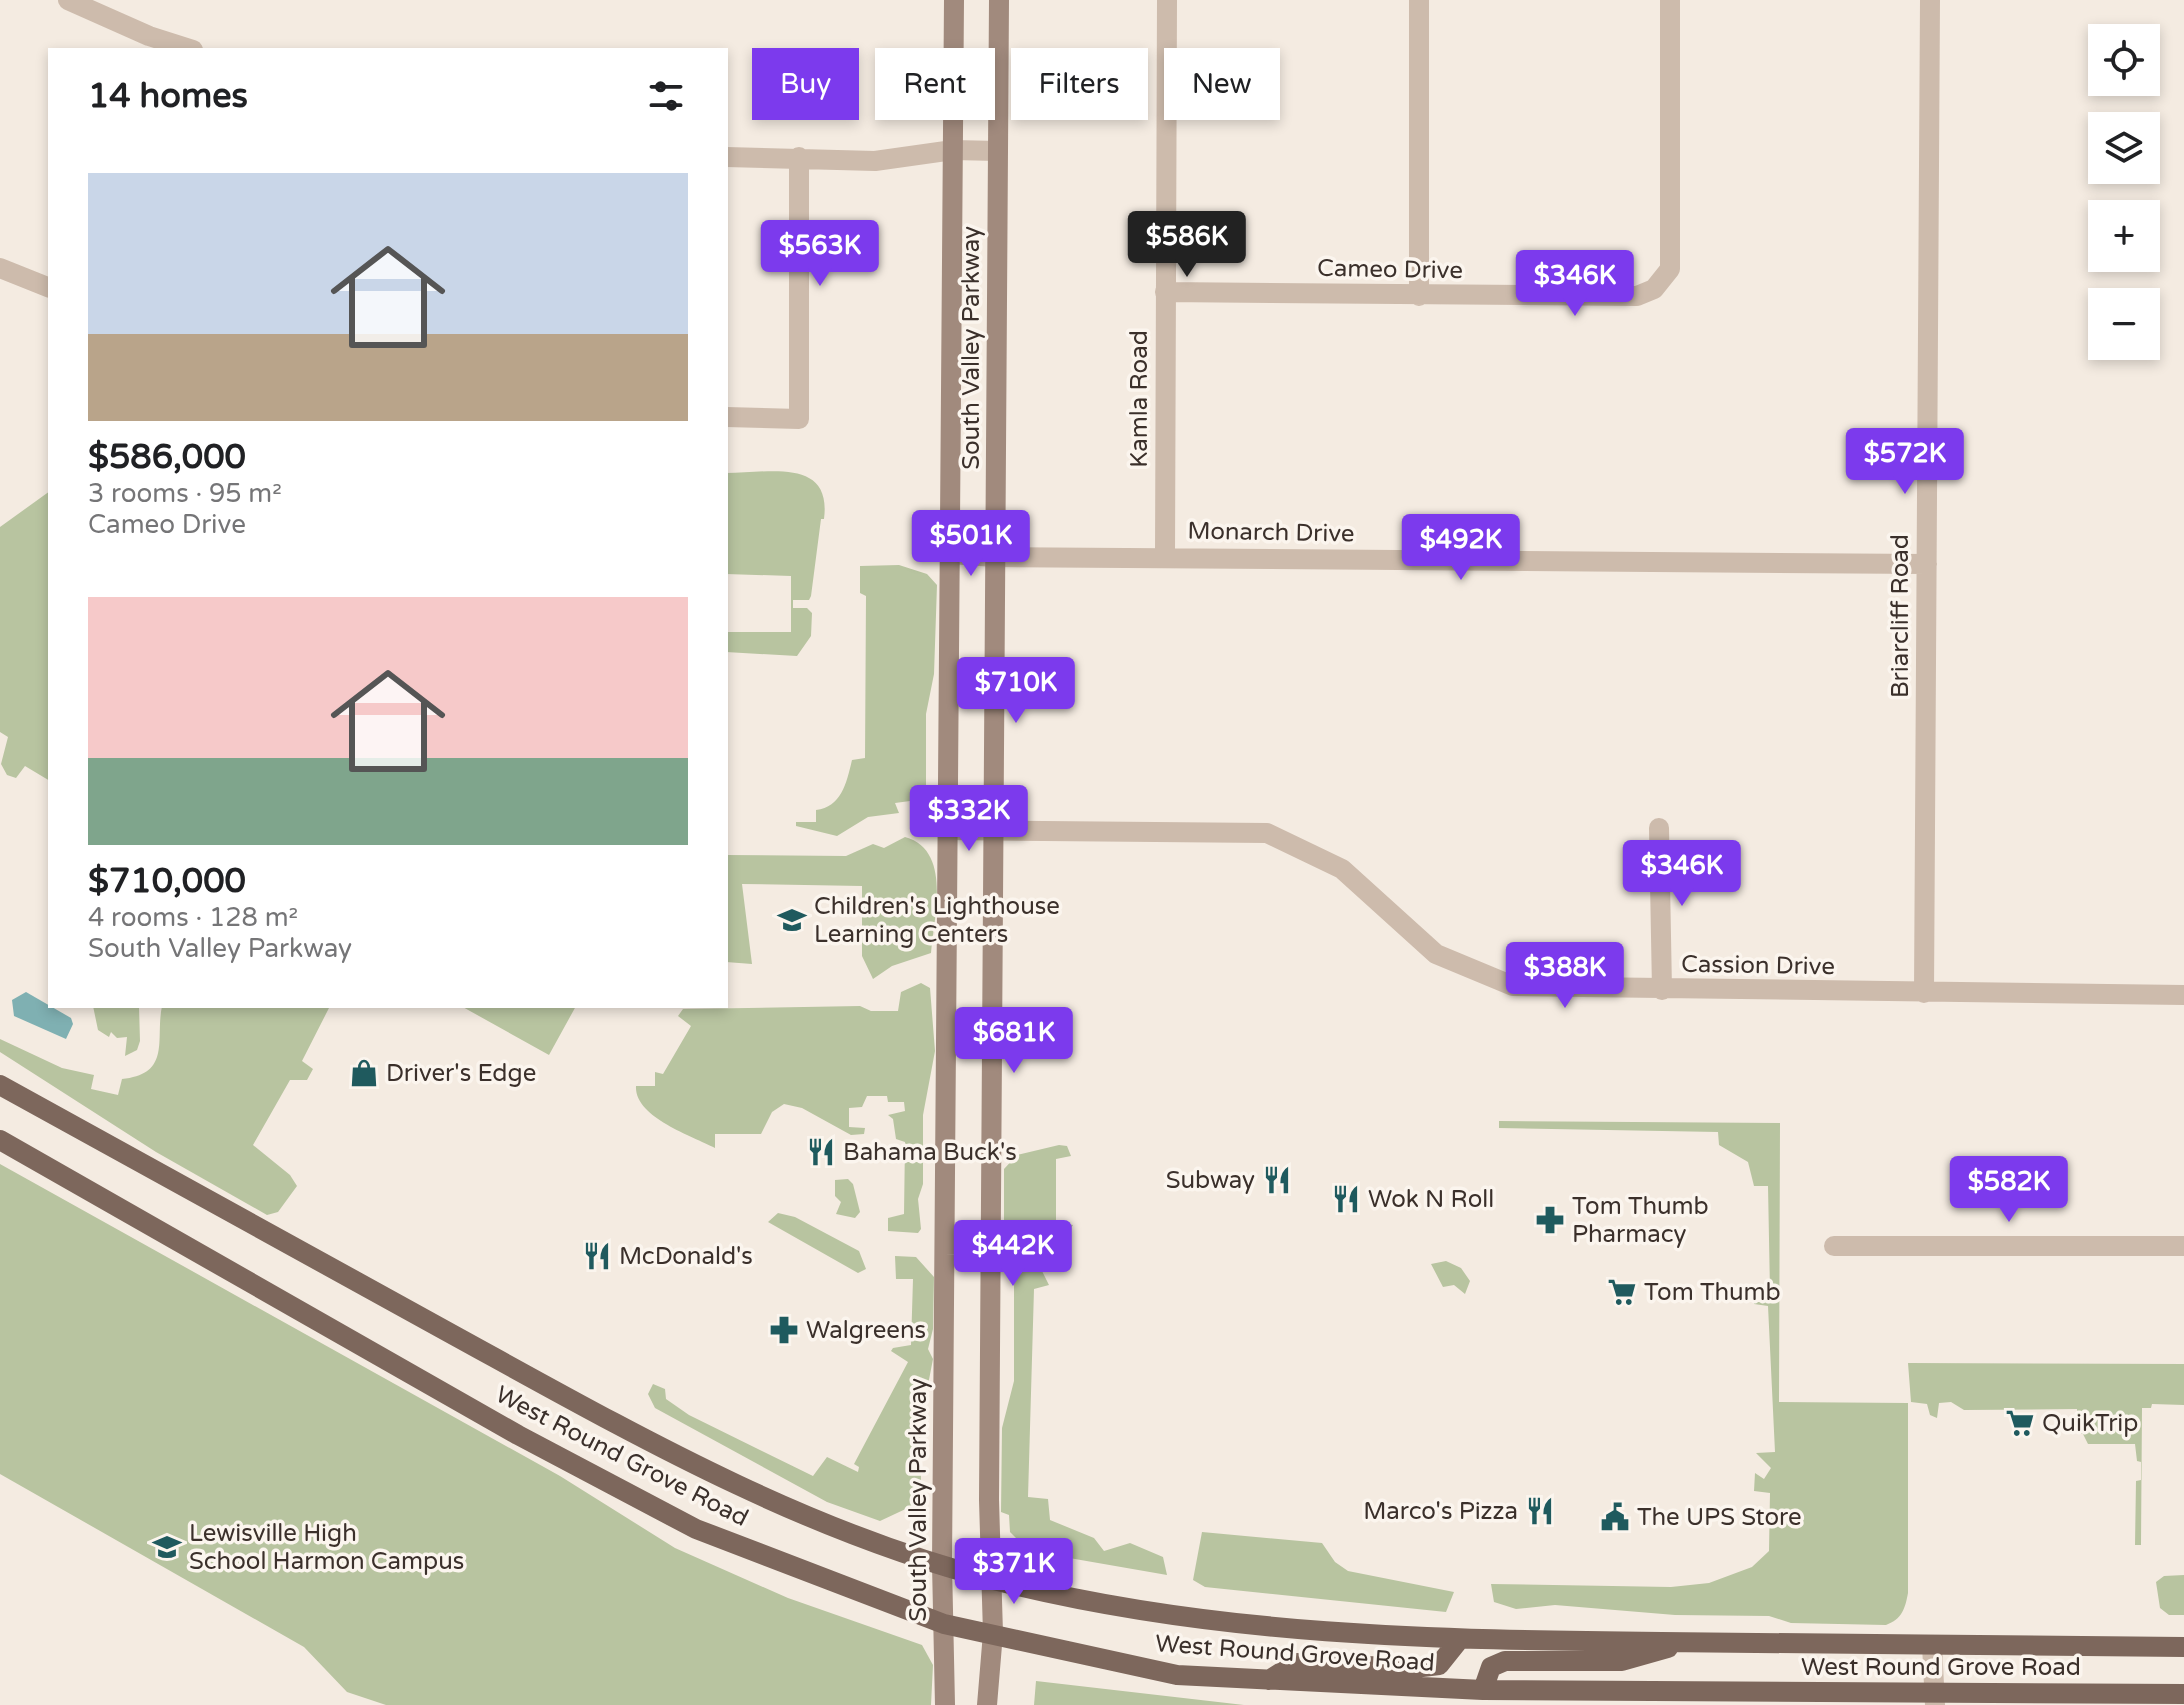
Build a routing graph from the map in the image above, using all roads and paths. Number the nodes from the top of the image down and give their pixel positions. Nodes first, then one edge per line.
1 (68, 0) edge
2 (954, 0) edge
3 (999, 0) edge
4 (1167, 0) edge
5 (1419, 0) edge
6 (1670, 0) edge
7 (1930, 0) edge
8 (187, 48) edge
9 (953, 150) junction
10 (998, 151) junction
11 (728, 157) edge
12 (799, 157) junction
13 (0, 268) edge
14 (48, 287) edge
15 (1165, 292) junction
16 (1419, 296) junction
17 (728, 417) edge
18 (950, 554) junction
19 (995, 557) junction
20 (1165, 557) junction
21 (1927, 564) junction
22 (1659, 828) dead end
23 (948, 830) junction
24 (994, 833) junction
25 (1662, 990) junction
26 (1924, 993) junction
27 (2184, 995) edge
28 (0, 1085) edge
29 (0, 1140) edge
30 (991, 1244) junction
31 (945, 1245) junction
32 (1834, 1246) dead end
33 (2184, 1246) edge
34 (942, 1564) junction
35 (991, 1579) junction
36 (944, 1624) junction
37 (993, 1633) junction
38 (1459, 1640) junction
39 (1690, 1642) junction
40 (1932, 1645) junction
41 (2184, 1647) edge
42 (1269, 1680) junction
43 (1483, 1690) junction
44 (2184, 1694) edge
45 (1935, 1698) edge
46 (945, 1705) edge
47 (987, 1705) edge

1 - 8 street
2 - 9 main road, South Valley Parkway
3 - 10 main road, South Valley Parkway
4 - 15 street, Kamla Road
5 - 16 street
6 - 16 street, Cameo Drive
7 - 21 street, Briarcliff Road
9 - 10 street
9 - 12 street
9 - 18 main road, South Valley Parkway
10 - 19 main road, South Valley Parkway
11 - 12 street
12 - 17 street
13 - 14 street
15 - 16 street, Cameo Drive
15 - 20 street, Kamla Road
18 - 19 street, Monarch Drive
18 - 23 main road, South Valley Parkway
19 - 20 street, Monarch Drive
19 - 24 main road, South Valley Parkway
20 - 21 street, Monarch Drive
21 - 26 street, Briarcliff Road
22 - 25 street
23 - 24 street, Cassion Drive
23 - 31 main road, South Valley Parkway
24 - 25 street, Cassion Drive
24 - 30 main road, South Valley Parkway
25 - 26 street, Cassion Drive
26 - 27 street, Cassion Drive
28 - 34 main road, West Round Grove Road
29 - 36 main road, West Round Grove Road
30 - 31 main road
30 - 35 main road, South Valley Parkway
31 - 34 main road, South Valley Parkway
32 - 33 street
34 - 35 main road, West Round Grove Road
34 - 36 main road, South Valley Parkway
35 - 37 main road, South Valley Parkway
35 - 38 main road, West Round Grove Road
36 - 37 main road, West Round Grove Road
36 - 46 main road, South Valley Parkway
37 - 42 main road, West Round Grove Road
37 - 47 main road, South Valley Parkway
38 - 39 main road, West Round Grove Road
38 - 42 main road
39 - 40 main road, West Round Grove Road
39 - 43 main road
40 - 41 main road, West Round Grove Road
40 - 45 street
42 - 43 main road, West Round Grove Road
43 - 45 main road, West Round Grove Road
44 - 45 main road, West Round Grove Road

